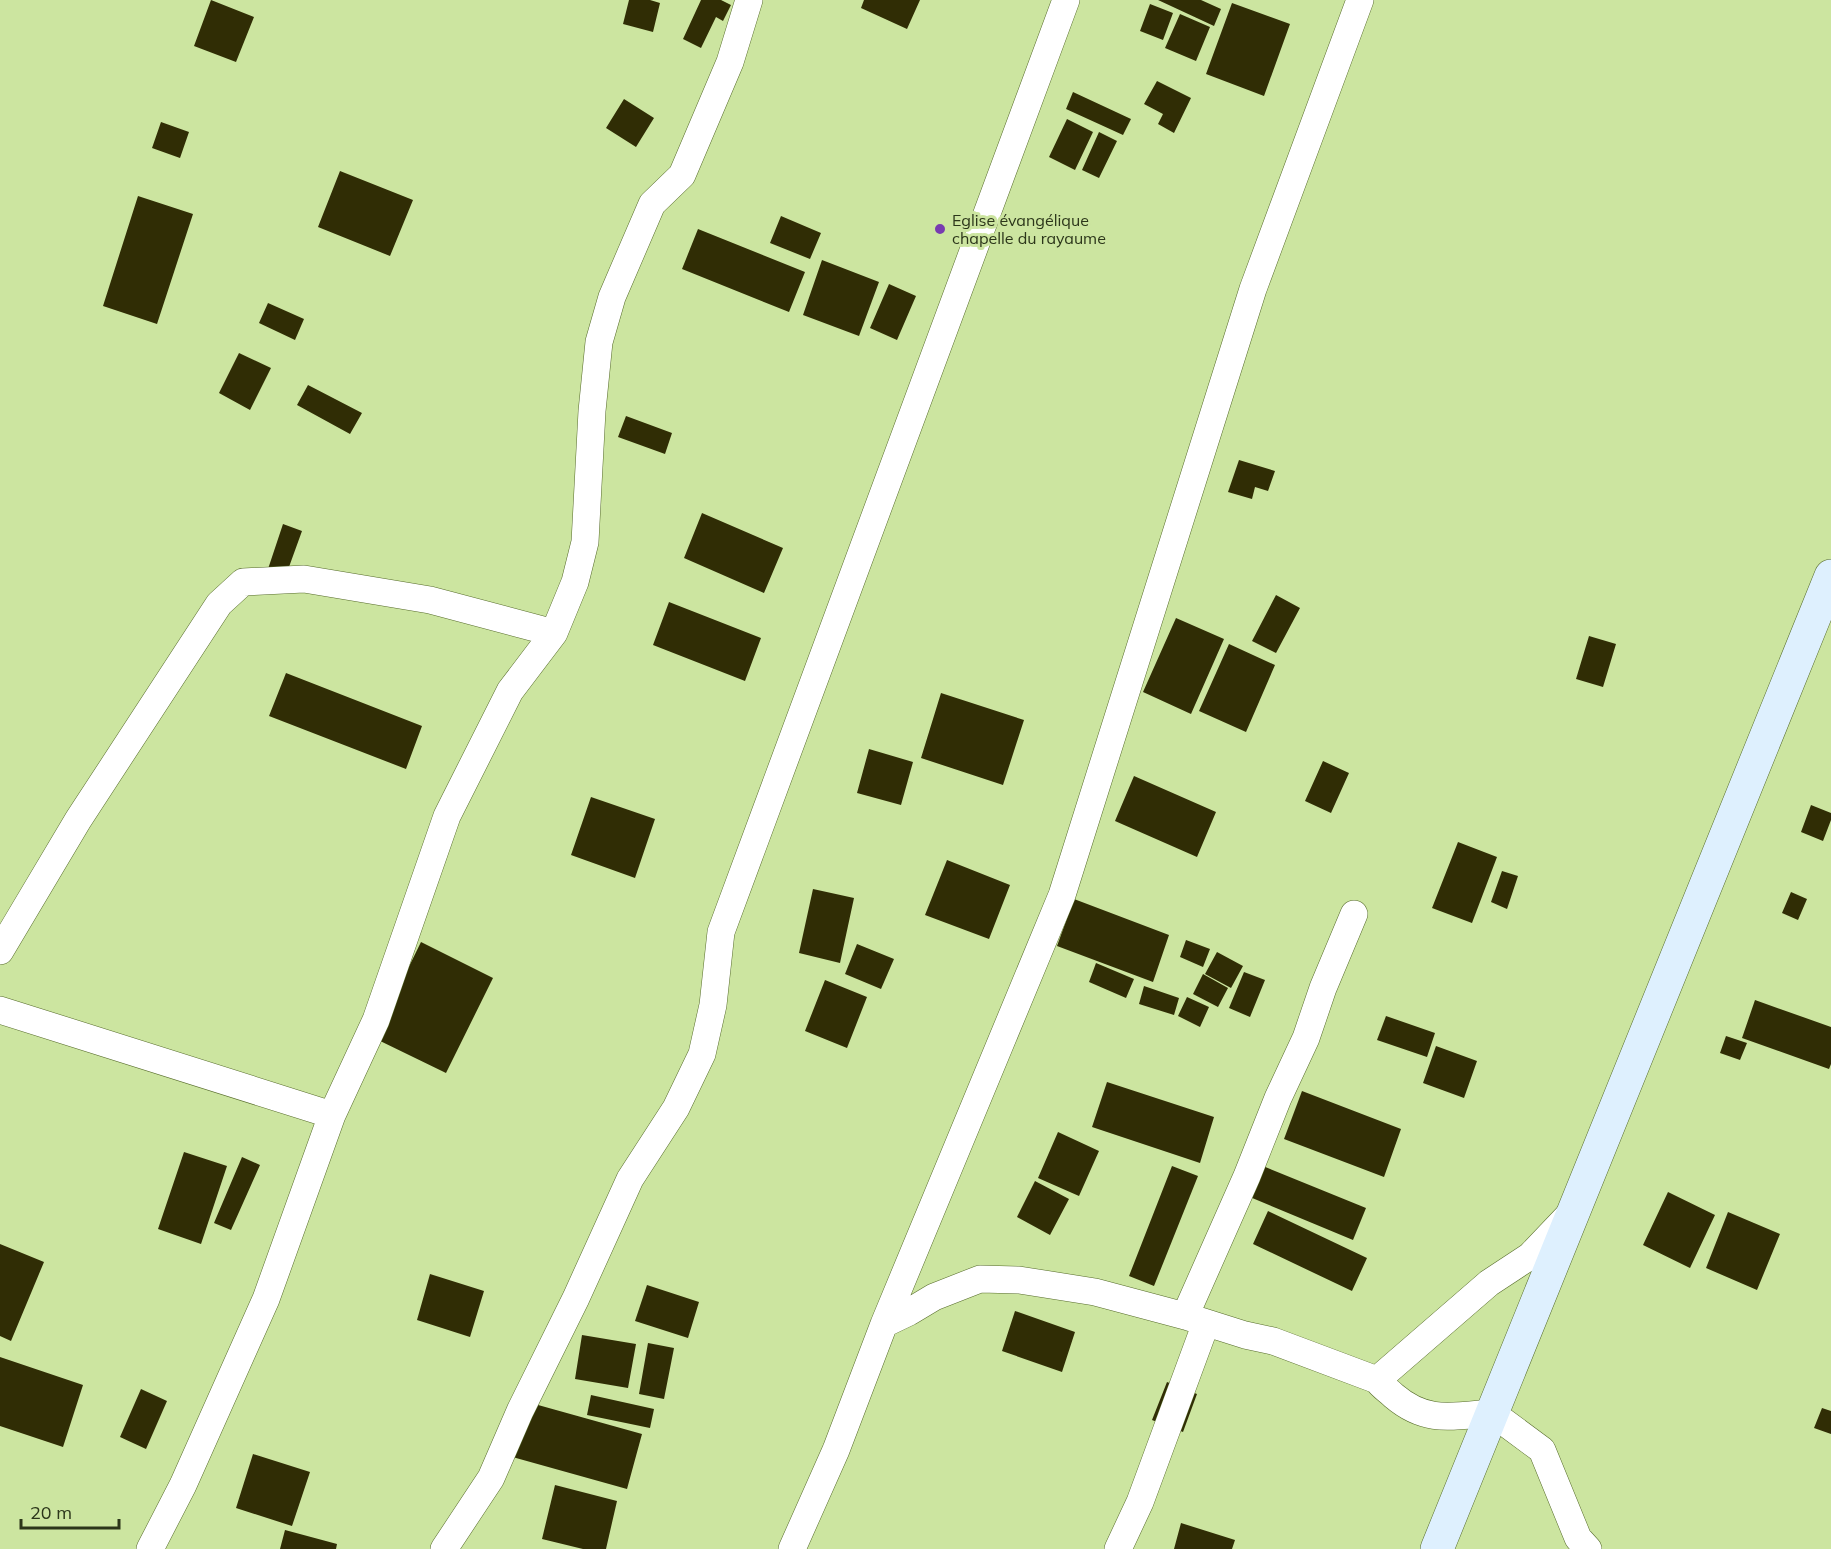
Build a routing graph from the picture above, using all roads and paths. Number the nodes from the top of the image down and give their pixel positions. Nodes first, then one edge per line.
1 (749, 0) edge
2 (1066, 0) edge
3 (1360, 0) edge
4 (1831, 576) edge
5 (554, 633) junction
6 (1354, 914) dead end
7 (0, 951) edge
8 (0, 1010) edge
9 (333, 1115) junction
10 (1574, 1209) junction
11 (1196, 1319) junction
12 (884, 1323) junction
13 (1377, 1380) junction
14 (1492, 1413) junction
15 (150, 1549) edge
16 (444, 1549) edge
17 (792, 1549) edge
18 (1118, 1549) edge
19 (1437, 1549) edge
20 (1588, 1549) edge

1 - 5 street
2 - 16 street
3 - 12 street
4 - 10 street
5 - 7 street
5 - 9 street
6 - 11 street
8 - 9 street
9 - 15 street
10 - 13 street
10 - 14 street
11 - 12 street
11 - 13 street
11 - 18 street
12 - 17 street
13 - 14 street
14 - 19 street
14 - 20 street

